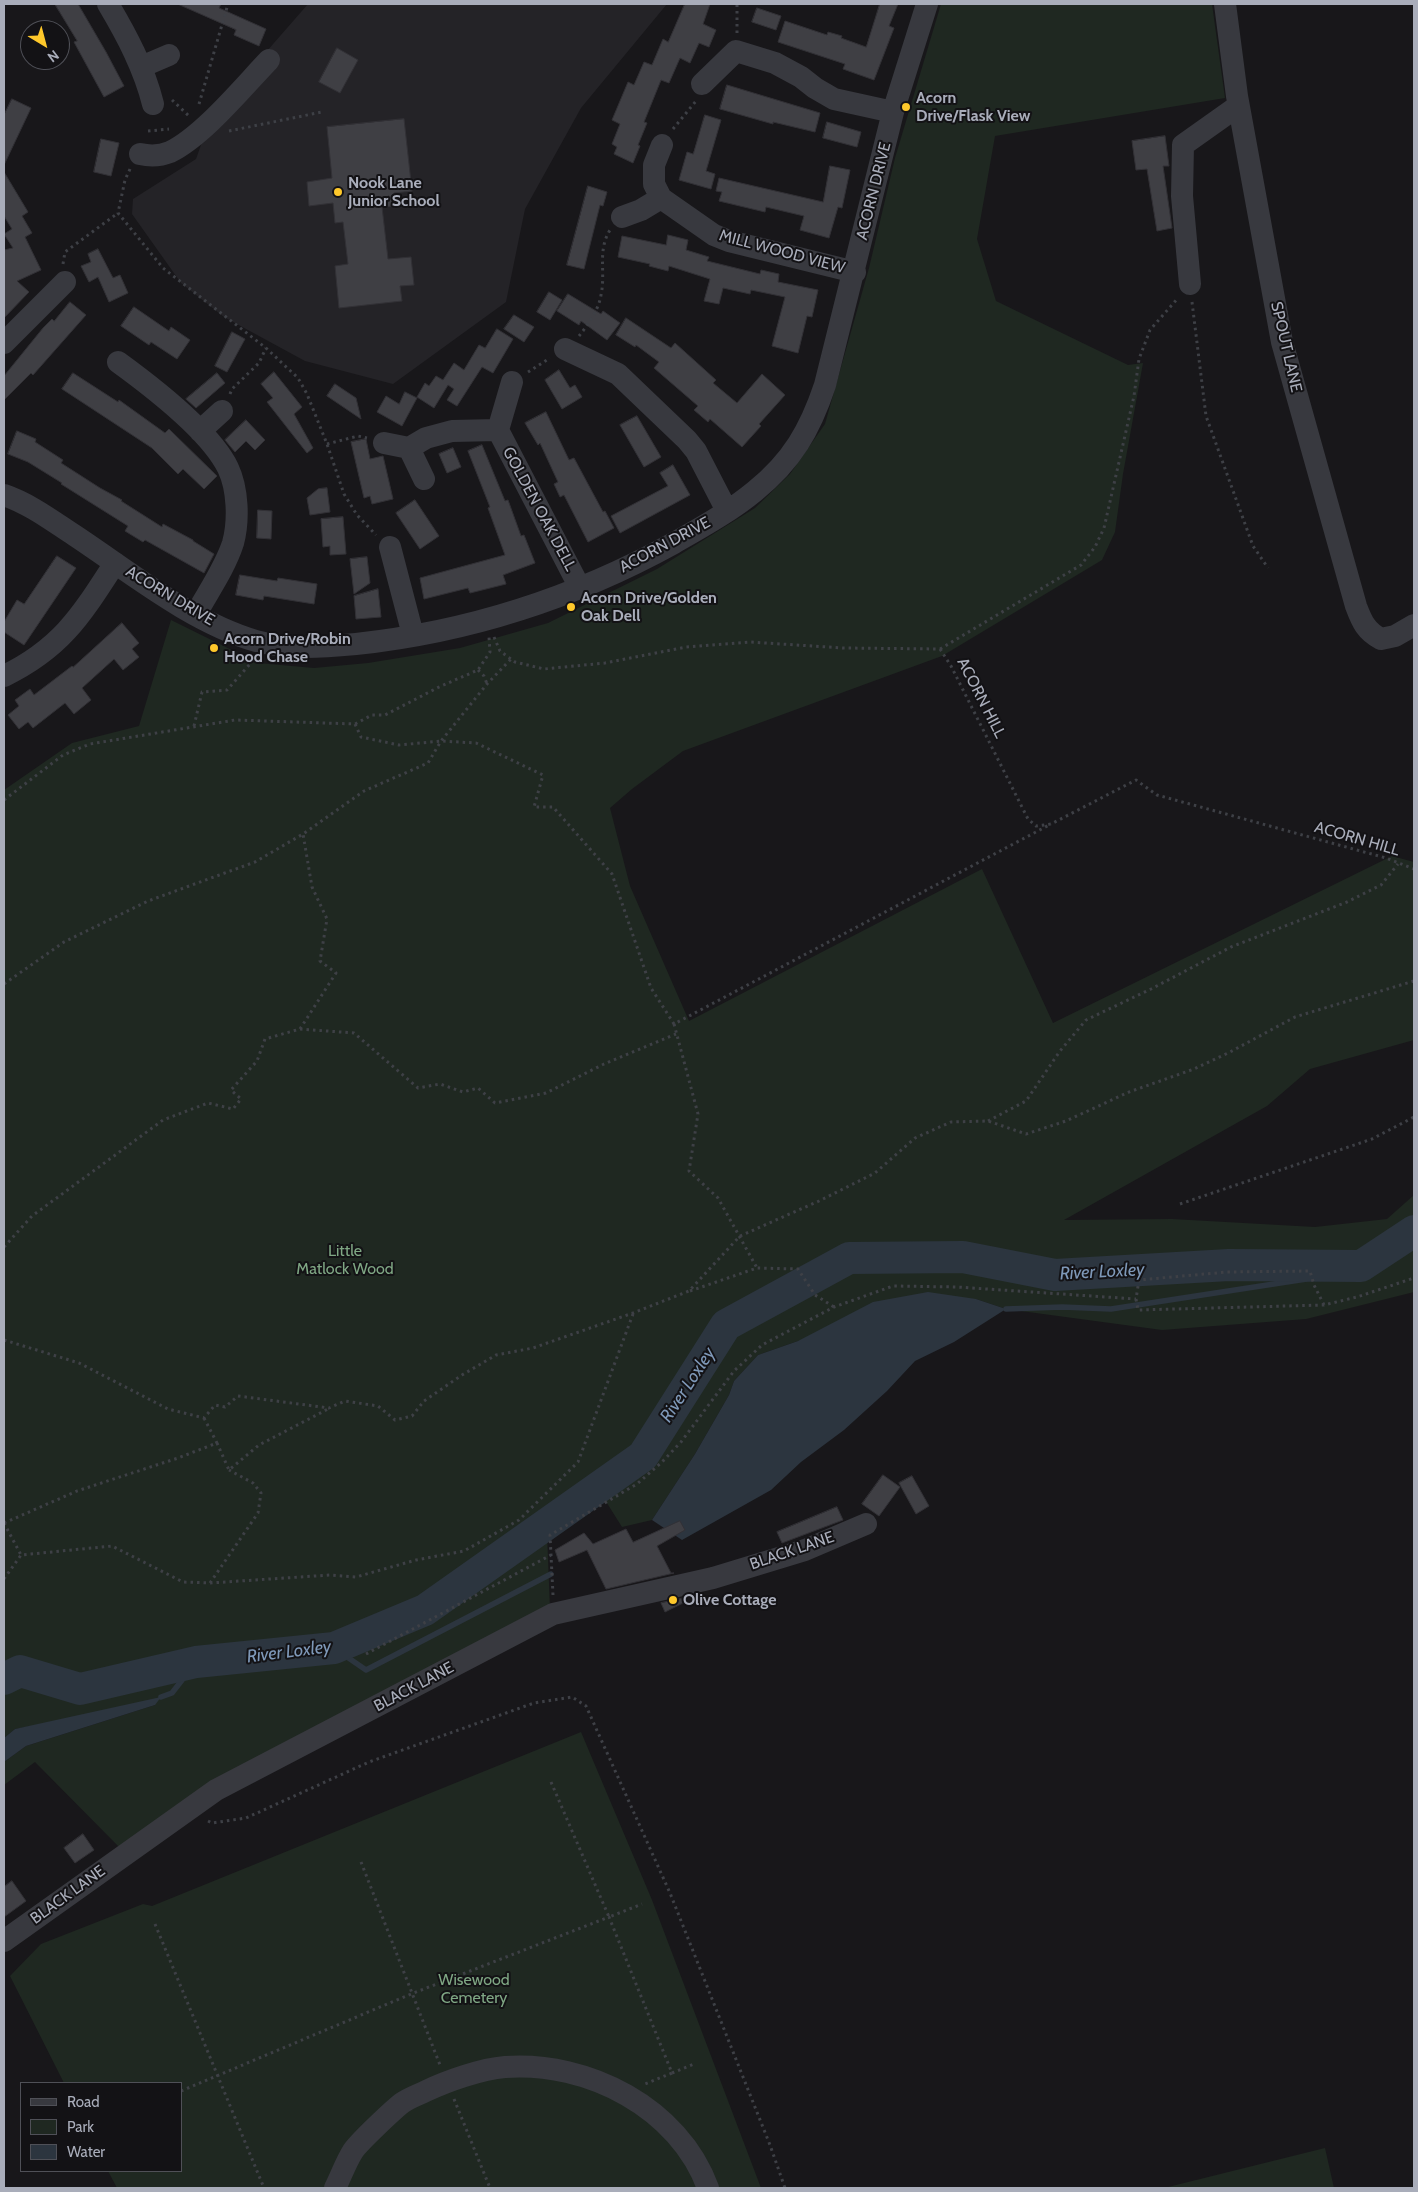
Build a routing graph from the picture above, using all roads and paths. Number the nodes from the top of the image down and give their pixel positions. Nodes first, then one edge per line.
1 (108, 4) edge
2 (228, 4) edge
3 (737, 4) edge
4 (927, 4) edge
5 (1225, 4) edge
6 (736, 51) junction
7 (169, 55) dead end
8 (269, 60) dead end
9 (141, 67) junction
10 (702, 84) joint
11 (154, 104) dead end
12 (1238, 106) junction
13 (197, 112) dead end
14 (893, 112) junction
15 (662, 145) joint
16 (136, 160) joint
17 (661, 198) junction
18 (118, 213) junction
19 (622, 217) joint
20 (855, 272) junction
21 (65, 282) joint
22 (1190, 284) junction
23 (4, 344) edge
24 (266, 348) junction
25 (565, 349) junction
26 (118, 362) dead end
27 (512, 382) joint
28 (222, 411) joint
29 (498, 430) junction
30 (200, 431) junction
31 (384, 443) joint
32 (327, 444) junction
33 (408, 448) junction
34 (424, 479) dead end
35 (4, 495) edge
36 (726, 511) junction
37 (390, 547) joint
38 (115, 563) junction
39 (1268, 568) dead end
40 (580, 588) junction
41 (196, 614) junction
42 (488, 619) junction
43 (1414, 625) edge
44 (413, 635) junction
45 (257, 641) junction
46 (940, 649) junction
47 (490, 652) dead end
48 (511, 659) junction
49 (478, 670) junction
50 (4, 675) edge
51 (487, 684) junction
52 (355, 724) junction
53 (194, 726) junction
54 (441, 742) junction
55 (4, 800) edge
56 (1051, 824) junction
57 (303, 834) junction
58 (1398, 864) junction
59 (1414, 868) edge
60 (1414, 981) edge
61 (4, 984) edge
62 (674, 1024) junction
63 (300, 1029) junction
64 (676, 1034) junction
65 (1414, 1117) edge
66 (988, 1122) junction
67 (1180, 1204) dead end
68 (740, 1236) junction
69 (4, 1247) edge
70 (757, 1268) junction
71 (1414, 1278) edge
72 (689, 1291) junction
73 (1136, 1299) junction
74 (1324, 1305) junction
75 (834, 1307) junction
76 (633, 1314) junction
77 (4, 1340) edge
78 (329, 1408) junction
79 (204, 1418) junction
80 (216, 1443) junction
81 (229, 1470) junction
82 (4, 1523) edge
83 (866, 1524) dead end
84 (21, 1555) junction
85 (551, 1555) junction
86 (4, 1579) edge
87 (210, 1583) junction
88 (553, 1614) junction
89 (366, 1654) dead end
90 (551, 1782) dead end
91 (190, 1807) junction
92 (361, 1862) dead end
93 (642, 1904) dead end
94 (609, 1917) junction
95 (155, 1924) dead end
96 (4, 1941) edge
97 (411, 1994) junction
98 (694, 2064) dead end
99 (672, 2072) junction
100 (217, 2076) junction
101 (447, 2081) junction
102 (182, 2091) edge
103 (624, 2094) junction
104 (264, 2188) edge
105 (335, 2188) edge
106 (490, 2188) edge
107 (708, 2188) edge
108 (785, 2188) edge

1 - 9 street
2 - 13 path
3 - 6 path
4 - 14 street, ACORN DRIVE
5 - 12 street, SPOUT LANE
6 - 10 street
6 - 14 street
7 - 9 street
8 - 16 street
9 - 11 street
10 - 15 path
12 - 22 street
12 - 43 street, SPOUT LANE
14 - 20 street, ACORN DRIVE
15 - 17 street
16 - 18 path
17 - 19 street
17 - 20 street, MILL WOOD VIEW
18 - 21 path
18 - 24 path
19 - 25 path
20 - 36 street, ACORN DRIVE
21 - 23 street
22 - 39 path
22 - 46 path
24 - 28 path
24 - 32 path
25 - 27 path
25 - 36 street
26 - 30 street
27 - 29 street, GOLDEN OAK DELL
28 - 30 street
29 - 33 street, GOLDEN OAK DELL
29 - 40 street, GOLDEN OAK DELL
30 - 41 street
31 - 32 path
31 - 33 street
32 - 37 path
33 - 34 street
35 - 38 street, ACORN DRIVE
36 - 40 street, ACORN DRIVE
37 - 44 street
38 - 41 street, ACORN DRIVE
38 - 50 street
40 - 42 street, ACORN DRIVE
41 - 45 street, ACORN DRIVE
42 - 44 street, ACORN DRIVE
42 - 48 path
44 - 45 street, ACORN DRIVE
45 - 53 path
46 - 48 path, ACORN HILL
46 - 56 path, ACORN HILL
47 - 49 path
48 - 51 path
49 - 51 path
49 - 52 path
51 - 54 path
52 - 53 path
52 - 54 path
53 - 55 path
54 - 57 path
54 - 62 path
56 - 58 path, ACORN HILL
56 - 62 path
57 - 61 path
57 - 63 path
58 - 59 path, ACORN HILL
58 - 66 path
60 - 66 path
62 - 64 path
63 - 64 path
63 - 69 path
64 - 68 path
65 - 67 path
66 - 68 path
68 - 70 path
68 - 72 path
70 - 72 path
70 - 75 path
71 - 74 path
72 - 76 path
73 - 74 path
73 - 74 path
73 - 75 path
75 - 85 path
76 - 78 path
76 - 87 path
77 - 79 path
78 - 79 path
78 - 81 path
79 - 80 path
80 - 81 path
80 - 82 path
81 - 87 path
82 - 84 path
83 - 88 street, BLACK LANE
84 - 86 path
84 - 87 path
85 - 88 path
85 - 89 path
88 - 91 street, BLACK LANE
90 - 94 path
91 - 96 street, BLACK LANE
91 - 108 path
92 - 97 path
93 - 94 path
94 - 97 path
94 - 99 path
95 - 100 path
97 - 100 path
97 - 101 path
98 - 99 path
99 - 103 path
100 - 102 path
100 - 104 path
101 - 103 street
101 - 105 street
101 - 106 path
103 - 107 street

